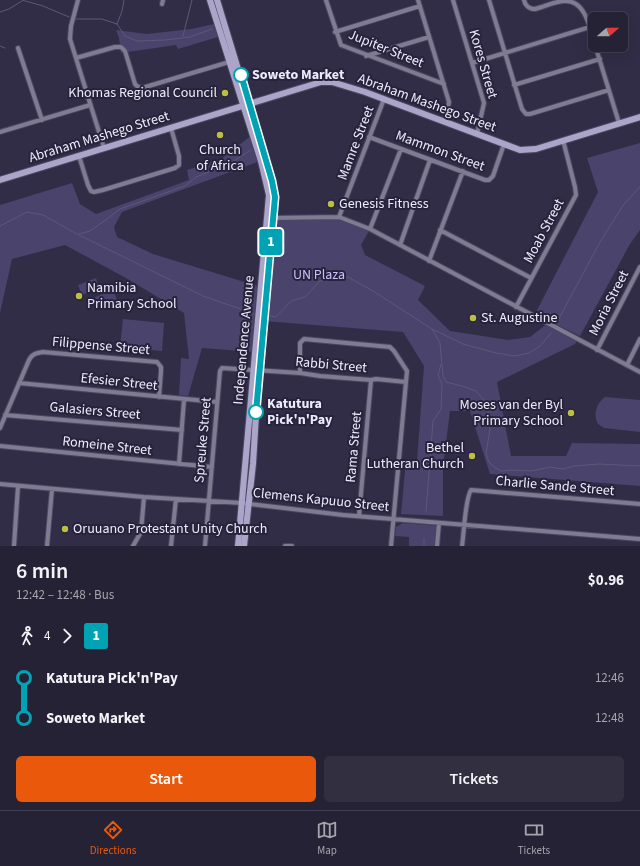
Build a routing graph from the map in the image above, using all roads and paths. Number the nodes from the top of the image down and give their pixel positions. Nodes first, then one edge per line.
1 (78, 0) edge
2 (211, 0) edge
3 (217, 0) edge
4 (326, 0) edge
5 (418, 0) edge
6 (453, 0) edge
7 (489, 0) edge
8 (524, 0) edge
9 (420, 6) junction
10 (588, 22) edge
11 (588, 28) edge
12 (335, 32) junction
13 (429, 37) junction
14 (18, 48) dead end
15 (598, 52) edge
16 (505, 53) junction
17 (366, 56) junction
18 (76, 58) junction
19 (600, 59) junction
20 (229, 60) junction
21 (472, 63) junction
22 (444, 84) junction
23 (514, 85) junction
24 (609, 90) junction
25 (384, 99) junction
26 (90, 104) junction
27 (247, 106) junction
28 (640, 117) edge
29 (42, 120) junction
30 (445, 122) junction
31 (619, 123) junction
32 (171, 128) junction
33 (0, 132) edge
34 (477, 134) junction
35 (369, 137) junction
36 (564, 140) junction
37 (504, 144) junction
38 (104, 148) junction
39 (402, 149) junction
40 (79, 156) junction
41 (430, 160) junction
42 (463, 171) junction
43 (0, 180) edge
44 (339, 217) junction
45 (270, 218) junction
46 (370, 229) junction
47 (440, 230) junction
48 (400, 245) junction
49 (429, 261) junction
50 (640, 267) edge
51 (531, 278) junction
52 (516, 307) junction
53 (640, 340) edge
54 (597, 350) junction
55 (627, 365) junction
56 (257, 371) junction
57 (640, 372) edge
58 (300, 373) junction
59 (371, 380) junction
60 (406, 382) junction
61 (19, 383) junction
62 (159, 397) junction
63 (184, 400) junction
64 (217, 402) junction
65 (6, 415) junction
66 (0, 428) edge
67 (182, 430) junction
68 (0, 446) edge
69 (179, 464) junction
70 (212, 467) junction
71 (0, 484) edge
72 (18, 486) junction
73 (52, 489) junction
74 (144, 497) junction
75 (176, 499) junction
76 (209, 501) junction
77 (246, 503) junction
78 (640, 504) edge
79 (359, 516) junction
80 (394, 519) junction
81 (439, 522) junction
82 (464, 524) junction
83 (640, 539) edge
84 (14, 546) edge
85 (47, 546) edge
86 (133, 546) edge
87 (171, 546) edge
88 (204, 546) edge
89 (238, 546) edge
90 (244, 546) edge
91 (285, 546) edge
92 (292, 546) edge
93 (391, 546) edge
94 (438, 546) edge
95 (462, 546) edge

1 - 18 street
2 - 20 main road, Independence Avenue
3 - 27 main road, Independence Avenue
4 - 12 street, Jupiter Street
5 - 9 street
6 - 21 street, Kores Street
7 - 16 street
8 - 10 street
9 - 12 street
9 - 13 street
11 - 16 street
12 - 17 street, Jupiter Street
13 - 17 street
13 - 22 street
14 - 29 street
15 - 19 street
16 - 21 street
16 - 23 street
17 - 22 street, Jupiter Street
18 - 20 street
18 - 26 street
19 - 23 street
19 - 24 street
20 - 27 main road, Independence Avenue
21 - 34 street, Kores Street
22 - 30 street
23 - 24 street
24 - 31 street
25 - 27 main road, Abraham Mashego Street
25 - 30 main road, Abraham Mashego Street
25 - 35 street, Mamre Street
26 - 29 street
26 - 38 street
27 - 32 main road, Abraham Mashego Street
27 - 45 main road, Independence Avenue
28 - 31 main road, Abraham Mashego Street
29 - 33 street
30 - 34 main road, Abraham Mashego Street
31 - 36 main road, Abraham Mashego Street
32 - 38 main road, Abraham Mashego Street
32 - 40 street
34 - 37 main road, Abraham Mashego Street
35 - 39 street, Mammon Street
35 - 44 street, Mamre Street
36 - 37 main road, Abraham Mashego Street
36 - 51 street, Moab Street
37 - 42 street, Mammon Street
38 - 40 main road, Abraham Mashego Street
39 - 41 street, Mammon Street
39 - 46 street
40 - 43 main road, Abraham Mashego Street
41 - 42 street, Mammon Street
41 - 48 street
42 - 47 street
44 - 45 street
44 - 46 street
45 - 56 main road, Independence Avenue
46 - 48 street
47 - 49 street
47 - 51 street
48 - 49 street
49 - 52 street
50 - 54 street, Moria Street
51 - 52 street, Moab Street
52 - 54 street
53 - 55 street
54 - 55 street
55 - 57 street
56 - 58 street, Rabbi Street
56 - 64 street, Spreuke Street
56 - 77 main road, Independence Avenue
58 - 59 street, Rabbi Street
58 - 60 street
59 - 60 street, Rabbi Street
59 - 79 street, Rama Street
60 - 80 street
61 - 62 street, Efesier Street
61 - 62 street, Filippense Street
61 - 65 street
62 - 63 street, Efesier Street
63 - 64 street, Efesier Street
63 - 67 street
64 - 70 street, Spreuke Street
65 - 66 street
65 - 67 street, Galasiers Street
67 - 69 street
68 - 69 street, Romeine Street
69 - 70 street, Romeine Street
70 - 76 street, Spreuke Street
71 - 72 street, Clemens Kapuuo Street
72 - 73 street, Clemens Kapuuo Street
72 - 84 street
73 - 74 street, Clemens Kapuuo Street
73 - 85 street
74 - 75 street, Clemens Kapuuo Street
74 - 86 street
75 - 76 street, Clemens Kapuuo Street
75 - 87 street
76 - 77 street, Clemens Kapuuo Street
76 - 88 street, Spreuke Street
77 - 79 street, Clemens Kapuuo Street
77 - 89 main road, Independence Avenue
77 - 90 main road, Independence Avenue
78 - 82 street, Charlie Sande Street
79 - 80 street, Clemens Kapuuo Street
80 - 81 street, Clemens Kapuuo Street
80 - 93 street
81 - 82 street, Clemens Kapuuo Street
81 - 94 street
82 - 83 street, Clemens Kapuuo Street
82 - 95 street
91 - 92 street

